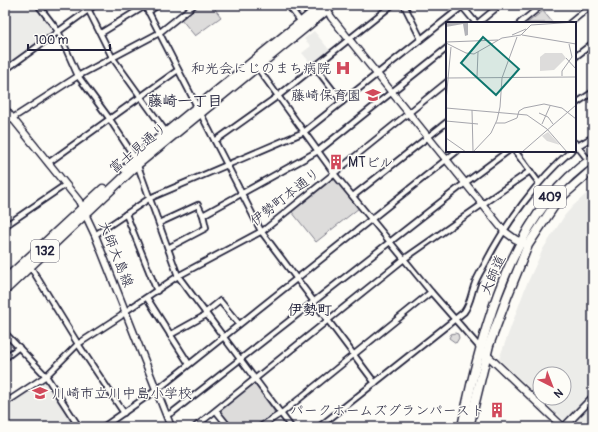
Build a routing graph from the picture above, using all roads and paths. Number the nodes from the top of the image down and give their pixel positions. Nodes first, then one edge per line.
1 (38, 5) edge
2 (86, 5) edge
3 (95, 5) edge
4 (158, 5) edge
5 (194, 5) edge
6 (288, 5) edge
7 (392, 5) edge
8 (404, 5) edge
9 (462, 5) edge
10 (500, 5) edge
11 (542, 5) edge
12 (592, 5) edge
13 (145, 6) edge
14 (328, 6) edge
15 (89, 10) junction
16 (148, 12) junction
17 (302, 22) junction
18 (476, 22) edge
19 (478, 22) edge
20 (521, 22) edge
21 (571, 22) edge
22 (58, 31) junction
23 (101, 33) junction
24 (159, 33) junction
25 (421, 39) junction
26 (349, 40) junction
27 (593, 43) edge
28 (446, 49) edge
29 (576, 56) edge
30 (112, 57) junction
31 (257, 67) junction
32 (315, 68) junction
33 (5, 70) edge
34 (178, 70) junction
35 (377, 74) junction
36 (78, 76) junction
37 (446, 83) edge
38 (392, 92) junction
39 (593, 92) edge
40 (278, 96) junction
41 (140, 97) junction
42 (342, 102) junction
43 (576, 103) edge
44 (5, 109) edge
45 (199, 110) junction
46 (408, 113) junction
47 (12, 118) junction
48 (109, 118) junction
49 (5, 123) edge
50 (446, 123) edge
51 (166, 132) junction
52 (304, 132) junction
53 (428, 137) junction
54 (593, 137) edge
55 (215, 141) junction
56 (576, 146) edge
57 (318, 151) junction
58 (456, 152) edge
59 (507, 152) edge
60 (516, 152) edge
61 (570, 152) edge
62 (446, 159) junction
63 (591, 160) edge
64 (137, 161) junction
65 (48, 163) junction
66 (227, 165) junction
67 (593, 170) edge
68 (530, 171) junction
69 (334, 173) junction
70 (465, 183) junction
71 (539, 183) junction
72 (65, 184) junction
73 (242, 194) junction
74 (353, 196) junction
75 (150, 198) junction
76 (483, 205) junction
77 (84, 210) junction
78 (126, 214) junction
79 (203, 215) junction
80 (371, 219) junction
81 (159, 223) junction
82 (5, 226) edge
83 (261, 231) junction
84 (504, 231) junction
85 (95, 235) junction
86 (390, 242) junction
87 (525, 244) junction
88 (168, 248) junction
89 (404, 259) junction
90 (30, 266) junction
91 (178, 276) junction
92 (297, 279) junction
93 (5, 280) edge
94 (5, 290) edge
95 (157, 291) junction
96 (431, 292) junction
97 (146, 298) junction
98 (314, 302) junction
99 (126, 312) junction
100 (206, 314) junction
101 (328, 320) junction
102 (455, 320) junction
103 (239, 324) junction
104 (5, 332) edge
105 (170, 335) junction
106 (223, 338) junction
107 (78, 344) junction
108 (20, 347) junction
109 (480, 348) junction
110 (354, 354) junction
111 (486, 354) junction
112 (5, 358) edge
113 (240, 360) junction
114 (189, 364) junction
115 (46, 376) junction
116 (255, 379) junction
117 (375, 383) junction
118 (155, 391) junction
119 (593, 397) edge
120 (5, 403) edge
121 (216, 411) junction
122 (280, 413) junction
123 (124, 414) junction
124 (167, 416) junction
125 (79, 427) edge
126 (103, 427) edge
127 (172, 427) edge
128 (195, 427) edge
129 (228, 427) edge
130 (260, 427) edge
131 (291, 427) edge
132 (319, 427) edge
133 (462, 427) edge
134 (469, 427) edge
135 (564, 427) edge

1 - 22 street
2 - 15 street
3 - 15 street
4 - 16 street
5 - 24 street
6 - 17 street
7 - 26 street
8 - 25 street
9 - 18 street
9 - 25 street
10 - 19 street
11 - 20 street
12 - 21 street
13 - 16 street
13 - 23 street
14 - 17 highway, 富士見通り / 132
14 - 26 street
14 - 31 highway, 富士見通り / 132
15 - 22 street
15 - 23 street
16 - 24 street
17 - 45 highway, 富士見通り / 132
22 - 33 street
22 - 36 street
23 - 30 street
24 - 30 street
24 - 34 street
25 - 35 street
26 - 32 street
26 - 35 street
27 - 29 street
28 - 38 street
30 - 36 street
30 - 41 street
31 - 40 street
31 - 45 highway, 富士見通り / 132
32 - 40 street
32 - 42 street
34 - 41 street
34 - 45 street
35 - 38 street
35 - 42 street
36 - 47 street
36 - 48 street
37 - 46 street, 伊勢町本通り
38 - 46 street
38 - 57 street
39 - 43 street
40 - 52 street
40 - 55 street
41 - 48 street
41 - 51 street
42 - 52 street
44 - 47 street, 大師大島線
45 - 51 highway, 富士見通り / 132
45 - 55 street
45 - 64 highway, 富士見通り / 132
46 - 53 street
46 - 69 street, 伊勢町本通り
47 - 49 street
47 - 65 street, 大師大島線
48 - 64 street
48 - 65 street
50 - 53 street
51 - 64 highway, 富士見通り / 132
52 - 57 street
52 - 66 street
53 - 62 street
53 - 74 street
54 - 56 street
55 - 66 street
56 - 63 street
57 - 69 street
57 - 73 street
58 - 62 street
59 - 70 street
60 - 68 street
61 - 71 street
62 - 70 street
62 - 80 street
63 - 87 highway, 大師道 / 409
64 - 75 street
64 - 77 highway, 富士見通り / 132
65 - 72 street, 大師大島線
66 - 73 street
66 - 75 street
67 - 87 highway, 大師道 / 409
68 - 71 street
68 - 76 street
69 - 74 street
69 - 83 street, 伊勢町本通り
70 - 76 street
70 - 86 street
71 - 84 street
72 - 77 street, 大師大島線
72 - 82 street
73 - 79 street
73 - 83 street
74 - 80 street
75 - 78 street
75 - 81 street
76 - 84 street
76 - 89 street
77 - 85 street, 大師大島線
77 - 90 highway, 富士見通り / 132
77 - 93 highway, 富士見通り / 132
78 - 85 street
78 - 95 street
79 - 81 street
79 - 88 street
80 - 86 street
80 - 92 street
81 - 88 street
83 - 91 street, 伊勢町本通り
83 - 92 street
84 - 87 street
84 - 102 street
85 - 99 street, 大師大島線
86 - 89 street
86 - 98 street
87 - 109 highway, 大師道 / 409
87 - 111 highway, 大師道 / 409
88 - 91 street
89 - 96 street
89 - 101 street
90 - 94 highway, 富士見通り / 132
90 - 107 street
91 - 95 street, 伊勢町本通り
91 - 100 street
92 - 98 street
92 - 103 street
95 - 97 street, 伊勢町本通り
96 - 102 street
96 - 110 street
97 - 99 street, 伊勢町本通り
97 - 105 street
98 - 101 street
98 - 113 street
99 - 107 street, 伊勢町本通り
99 - 118 street, 大師大島線
100 - 103 street
100 - 105 street
100 - 106 street
101 - 110 street
101 - 116 street
102 - 109 street
102 - 117 street
103 - 106 street
104 - 108 street
105 - 114 street
106 - 113 street
106 - 114 street
107 - 115 street, 伊勢町本通り
107 - 123 street
108 - 112 street
108 - 115 street
109 - 111 street
109 - 133 highway, 大師道 / 409
110 - 117 street
110 - 122 street
111 - 134 highway, 大師道 / 409
111 - 135 street
113 - 116 street
113 - 124 street
114 - 118 street
115 - 120 street, 伊勢町本通り
115 - 125 street
116 - 121 street
116 - 122 street
117 - 132 street
118 - 123 street
118 - 124 street, 大師大島線
119 - 135 street
121 - 128 street
121 - 129 street
122 - 130 street
122 - 131 street
123 - 126 street
124 - 127 street, 大師大島線

